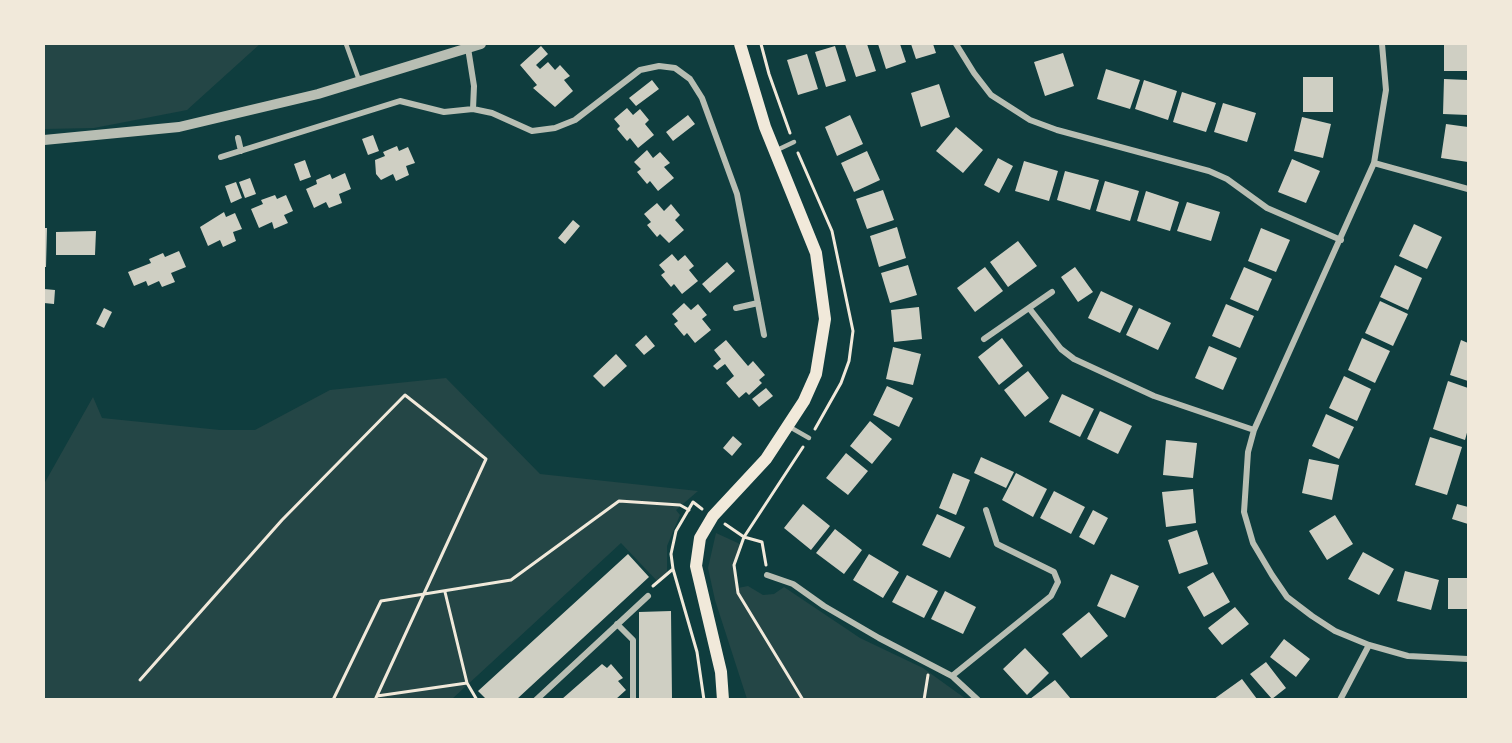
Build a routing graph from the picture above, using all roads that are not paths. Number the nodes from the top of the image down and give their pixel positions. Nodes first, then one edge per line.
1 (346, 44) edge
2 (481, 44) edge
3 (740, 44) edge
4 (956, 44) edge
5 (1382, 44) edge
6 (468, 48) junction
7 (360, 81) junction
8 (473, 109) junction
9 (238, 138) dead end
10 (44, 140) edge
11 (794, 142) road end
12 (241, 151) junction
13 (775, 151) junction
14 (221, 157) dead end
15 (1374, 163) junction
16 (1468, 189) edge
17 (1341, 240) junction
18 (1052, 292) dead end
19 (758, 303) junction
20 (736, 308) dead end
21 (1029, 308) junction
22 (764, 335) dead end
23 (984, 339) dead end
24 (788, 426) junction
25 (1254, 430) junction
26 (809, 438) dead end
27 (986, 510) dead end
28 (767, 575) road end
29 (648, 596) road end
30 (617, 624) junction
31 (1369, 645) junction
32 (1468, 659) edge
33 (952, 676) junction
34 (536, 699) edge
35 (633, 699) edge
36 (723, 699) edge
37 (978, 699) edge
38 (1340, 699) edge

1 - 7 lane
2 - 6 street
3 - 13 main road
4 - 17 street
5 - 15 street
6 - 7 street
6 - 8 street
7 - 10 street
8 - 12 street
8 - 19 street
9 - 12 street
11 - 13 lane
12 - 14 street
13 - 24 main road
15 - 16 street
15 - 17 street
17 - 25 street
18 - 21 street
19 - 20 street
19 - 22 street
21 - 23 street
21 - 25 street
24 - 26 lane
24 - 36 main road
25 - 31 street
27 - 33 street
28 - 33 street
29 - 30 street
30 - 34 street
30 - 35 street
31 - 32 street
31 - 38 street
33 - 37 street

